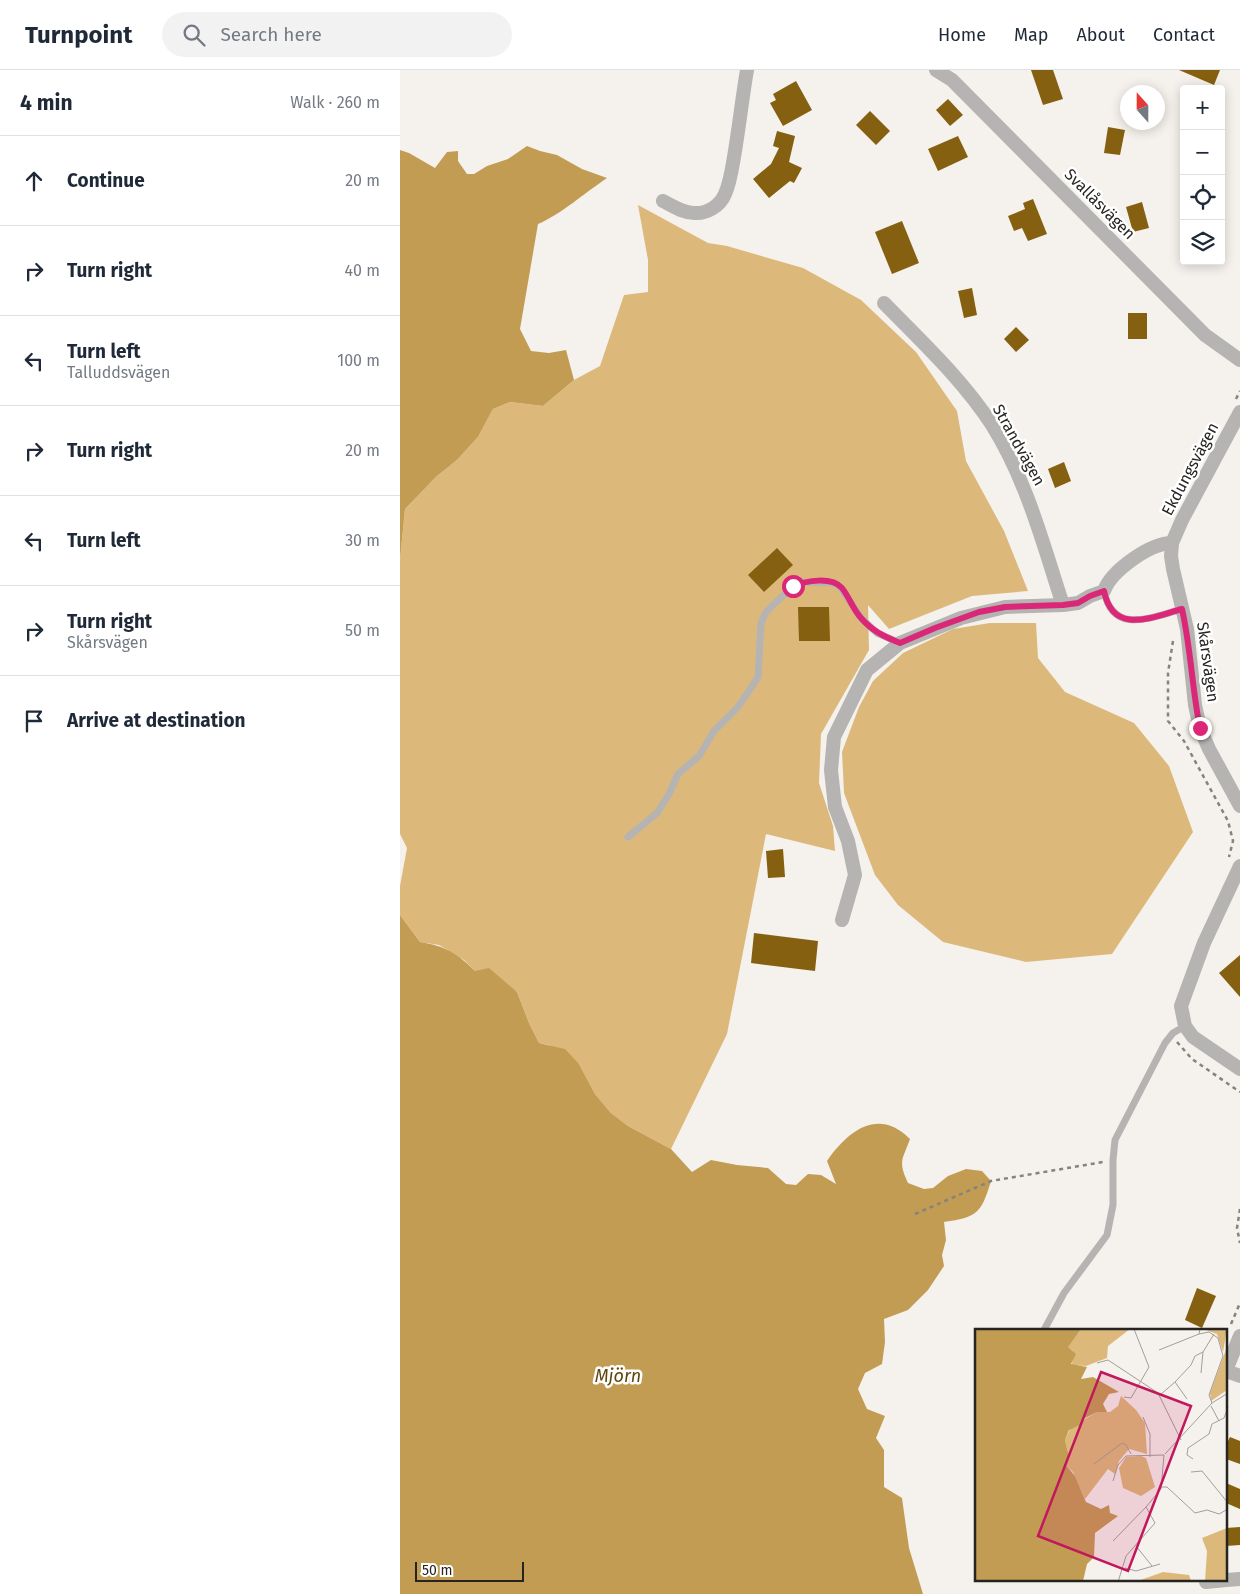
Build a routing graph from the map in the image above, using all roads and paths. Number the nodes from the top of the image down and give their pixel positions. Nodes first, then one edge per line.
1 (747, 70) edge
2 (936, 70) edge
3 (955, 75) edge
4 (663, 201) dead end
5 (884, 303) dead end
6 (1240, 360) edge
7 (1240, 412) edge
8 (1172, 543) junction
9 (1104, 591) junction
10 (1063, 605) junction
11 (1182, 609) junction
12 (900, 643) junction
13 (1240, 806) edge
14 (628, 837) dead end
15 (1240, 866) edge
16 (842, 920) dead end
17 (1185, 1026) junction
18 (1240, 1069) edge
19 (1113, 1160) junction
20 (1240, 1209) edge
21 (915, 1214) dead end
22 (1240, 1243) edge
23 (1240, 1303) edge
24 (1045, 1329) edge
25 (1235, 1332) edge
26 (1228, 1362) edge
27 (1228, 1372) edge
28 (1240, 1376) edge

1 - 4 street
2 - 3 street, Svallåsvägen
3 - 6 street, Svallåsvägen
5 - 10 street, Strandvägen
7 - 8 street, Ekdungsvägen
8 - 9 street
8 - 11 street, Skårsvägen
9 - 10 street
9 - 11 lane
10 - 12 street
11 - 13 street, Skårsvägen
12 - 14 lane
12 - 16 street
15 - 17 street
17 - 18 street
17 - 19 lane
19 - 21 path
19 - 24 lane
20 - 22 path
23 - 25 path
25 - 26 street
27 - 28 street

